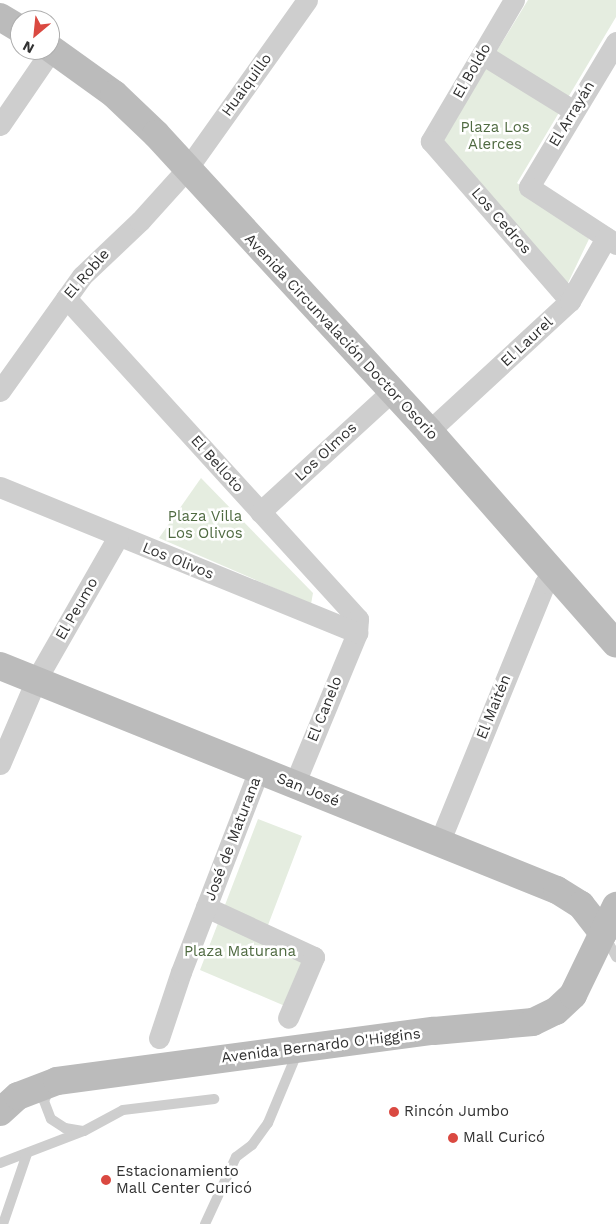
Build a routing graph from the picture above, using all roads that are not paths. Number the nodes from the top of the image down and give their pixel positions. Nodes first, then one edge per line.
1 (307, 0) edge
2 (514, 0) edge
3 (615, 46) edge
4 (482, 54) junction
5 (60, 55) edge
6 (44, 60) edge
7 (574, 111) junction
8 (0, 125) edge
9 (431, 141) joint
10 (187, 169) junction
11 (611, 241) edge
12 (66, 298) junction
13 (570, 301) junction
14 (0, 391) edge
15 (391, 392) junction
16 (429, 432) junction
17 (0, 486) edge
18 (260, 512) junction
19 (118, 537) junction
20 (553, 574) junction
21 (356, 633) junction
22 (616, 644) edge
23 (0, 666) edge
24 (36, 680) junction
25 (0, 764) edge
26 (259, 770) junction
27 (294, 785) junction
28 (439, 843) junction
29 (616, 906) edge
30 (206, 907) junction
31 (603, 933) junction
32 (616, 957) edge
33 (288, 1018) dead end
34 (159, 1038) dead end
35 (299, 1048) junction
36 (57, 1081) junction
37 (214, 1098) dead end
38 (6, 1099) edge
39 (84, 1131) junction
40 (27, 1154) junction
41 (0, 1164) edge
42 (4, 1224) edge
43 (205, 1224) edge

1 - 10 street, Huaiquillo
2 - 4 street, El Boldo
3 - 7 street, El Arrayán
4 - 7 street
4 - 9 street, El Boldo
5 - 10 main road, Avenida Circunvalación Doctor Osorio
6 - 8 street
7 - 11 street, El Arrayán
9 - 13 street, Los Cedros
10 - 12 street, El Roble
10 - 15 main road, Avenida Circunvalación Doctor Osorio
11 - 13 street, El Laurel
12 - 14 street, El Roble
12 - 18 street, El Belloto
13 - 16 street, El Laurel
15 - 16 main road, Avenida Circunvalación Doctor Osorio
15 - 18 street, Los Olmos
16 - 20 main road, Avenida Circunvalación Doctor Osorio
17 - 19 street, Los Olivos
18 - 21 street, El Belloto
19 - 21 street, Los Olivos
19 - 24 street, El Peumo
20 - 22 main road, Avenida Circunvalación Doctor Osorio
20 - 28 street, El Maitén
21 - 27 street, El Canelo
23 - 24 main road, San José
24 - 25 street, El Peumo
24 - 26 main road, San José
26 - 27 main road, San José
26 - 30 street, José de Maturana
27 - 28 main road, San José
28 - 31 main road, San José
29 - 31 main road, Avenida Bernardo O'Higgins
30 - 33 street, José de Maturana
30 - 34 street, José de Maturana
31 - 32 lane
31 - 35 main road, Avenida Bernardo O'Higgins
35 - 36 main road, Avenida Bernardo O'Higgins
35 - 43 lane
36 - 38 main road, Avenida Bernardo O'Higgins
36 - 39 lane
37 - 39 lane
39 - 40 lane
40 - 41 lane
40 - 42 lane

